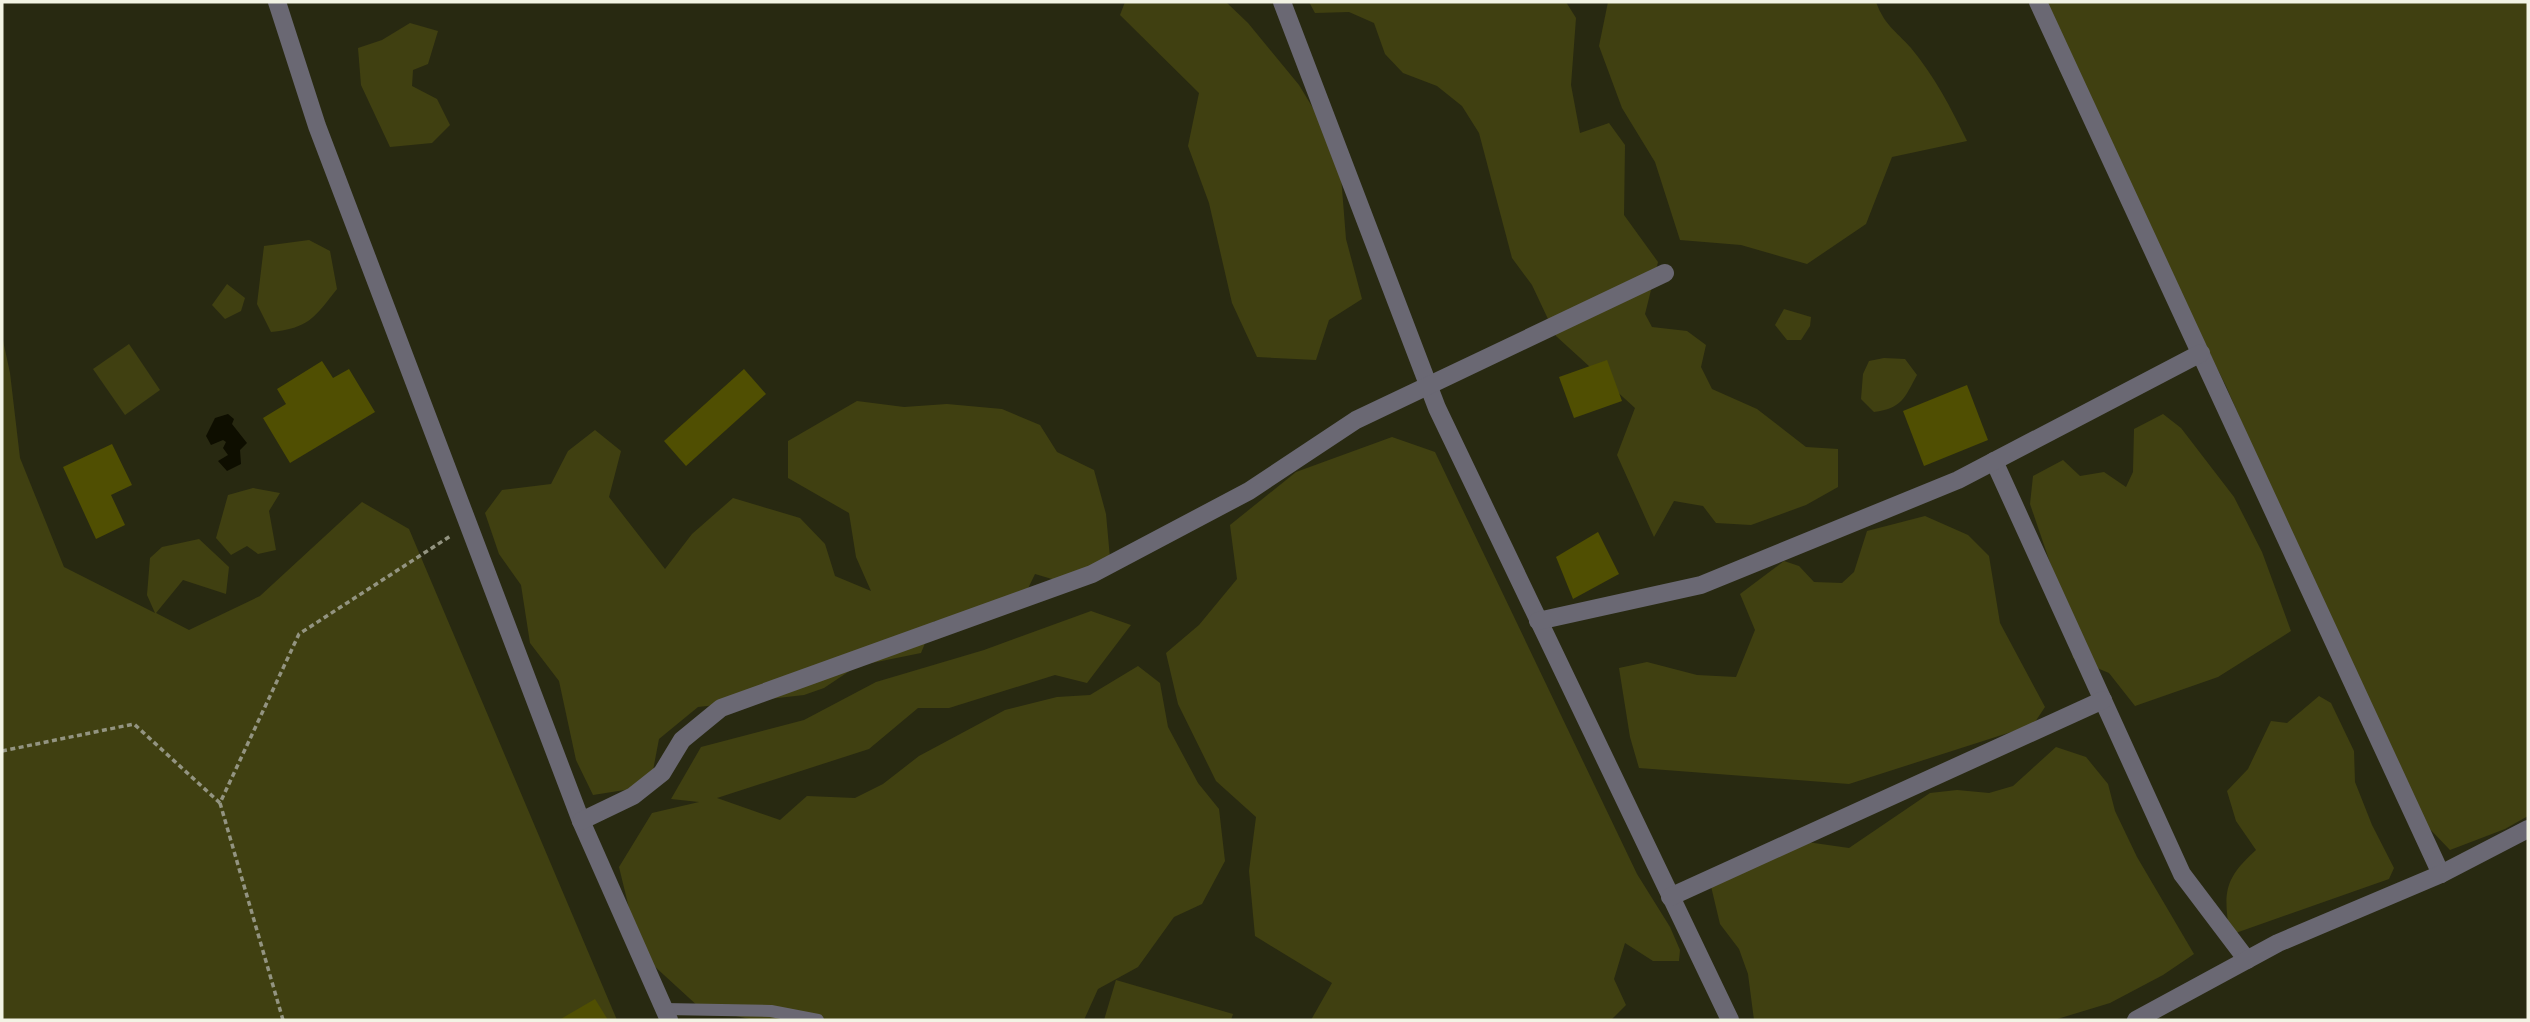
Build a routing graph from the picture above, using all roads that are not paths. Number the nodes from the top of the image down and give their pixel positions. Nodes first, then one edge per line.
1 (277, 2) edge
2 (1282, 2) edge
3 (2038, 2) edge
4 (1665, 274) dead end
5 (2200, 354) junction
6 (1428, 386) junction
7 (1994, 461) junction
8 (1538, 621) junction
9 (2103, 700) junction
10 (581, 821) junction
11 (2528, 829) edge
12 (2441, 873) junction
13 (1670, 897) junction
14 (2247, 960) junction
15 (667, 1015) edge
16 (818, 1020) edge
17 (1730, 1020) edge
18 (2136, 1020) edge

1 - 10 street
2 - 6 street
3 - 5 street
4 - 6 street
5 - 7 street
5 - 12 street
6 - 8 street
6 - 10 street
7 - 8 street
7 - 9 street
8 - 13 street
9 - 13 street
9 - 14 street
10 - 15 street
11 - 12 street
12 - 14 street
13 - 17 street
14 - 18 street
15 - 16 lane

